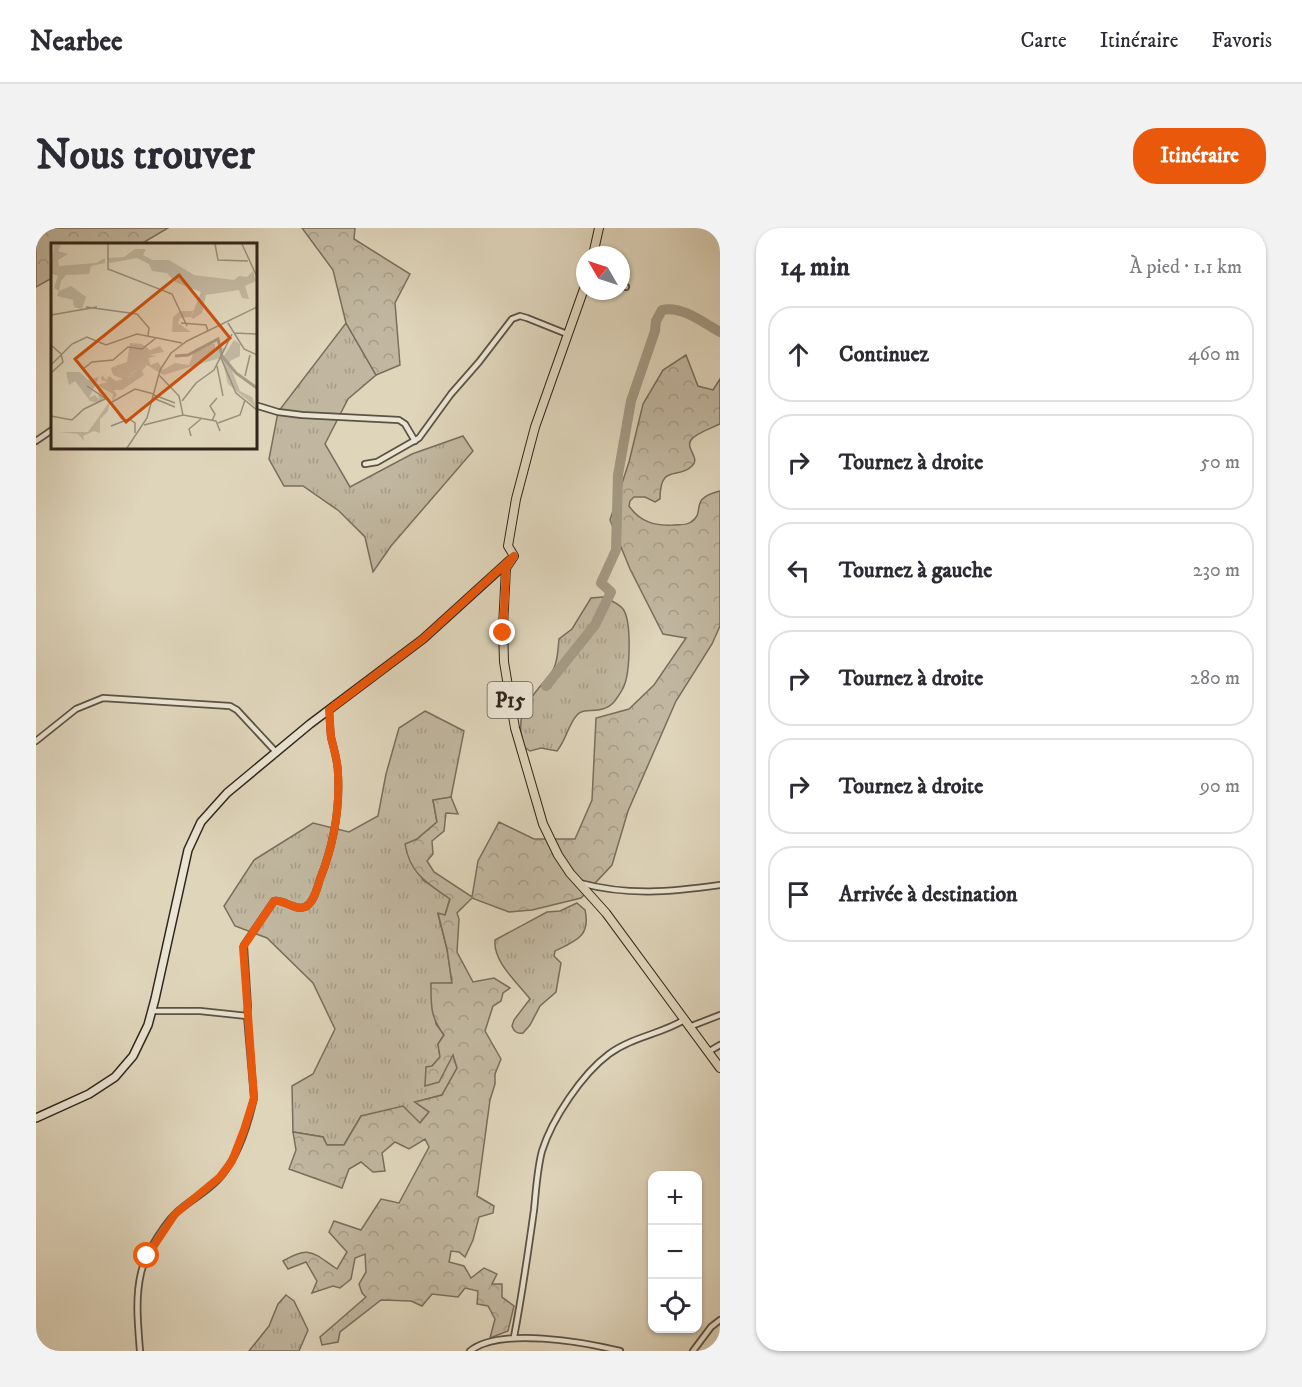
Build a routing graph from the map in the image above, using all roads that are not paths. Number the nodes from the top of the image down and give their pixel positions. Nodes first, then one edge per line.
1 (599, 228) edge
2 (595, 246) edge
3 (580, 300) edge
4 (567, 334) junction
5 (256, 405) edge
6 (51, 431) edge
7 (36, 441) edge
8 (415, 441) junction
9 (365, 464) dead end
10 (514, 556) junction
11 (329, 710) junction
12 (36, 741) edge
13 (276, 752) junction
14 (578, 883) junction
15 (720, 885) edge
16 (152, 1011) junction
17 (247, 1016) junction
18 (720, 1016) edge
19 (687, 1023) junction
20 (720, 1046) edge
21 (708, 1052) junction
22 (720, 1068) edge
23 (36, 1118) edge
24 (720, 1320) edge
25 (514, 1337) junction
26 (140, 1351) edge
27 (470, 1351) edge
28 (620, 1351) edge
29 (693, 1351) edge

1 - 2 main road
3 - 4 main road, P15
4 - 8 street
4 - 10 main road, P15
5 - 8 street
6 - 7 street
8 - 9 street
10 - 11 street
10 - 14 main road, P15
11 - 13 street
11 - 17 street
12 - 13 street
13 - 16 street
14 - 15 street
14 - 19 main road, P15
16 - 17 street
16 - 23 street
17 - 26 street
18 - 19 street
19 - 21 main road, P15
19 - 25 street
20 - 21 street
21 - 22 main road, P15
24 - 29 street
25 - 27 street
25 - 28 street

